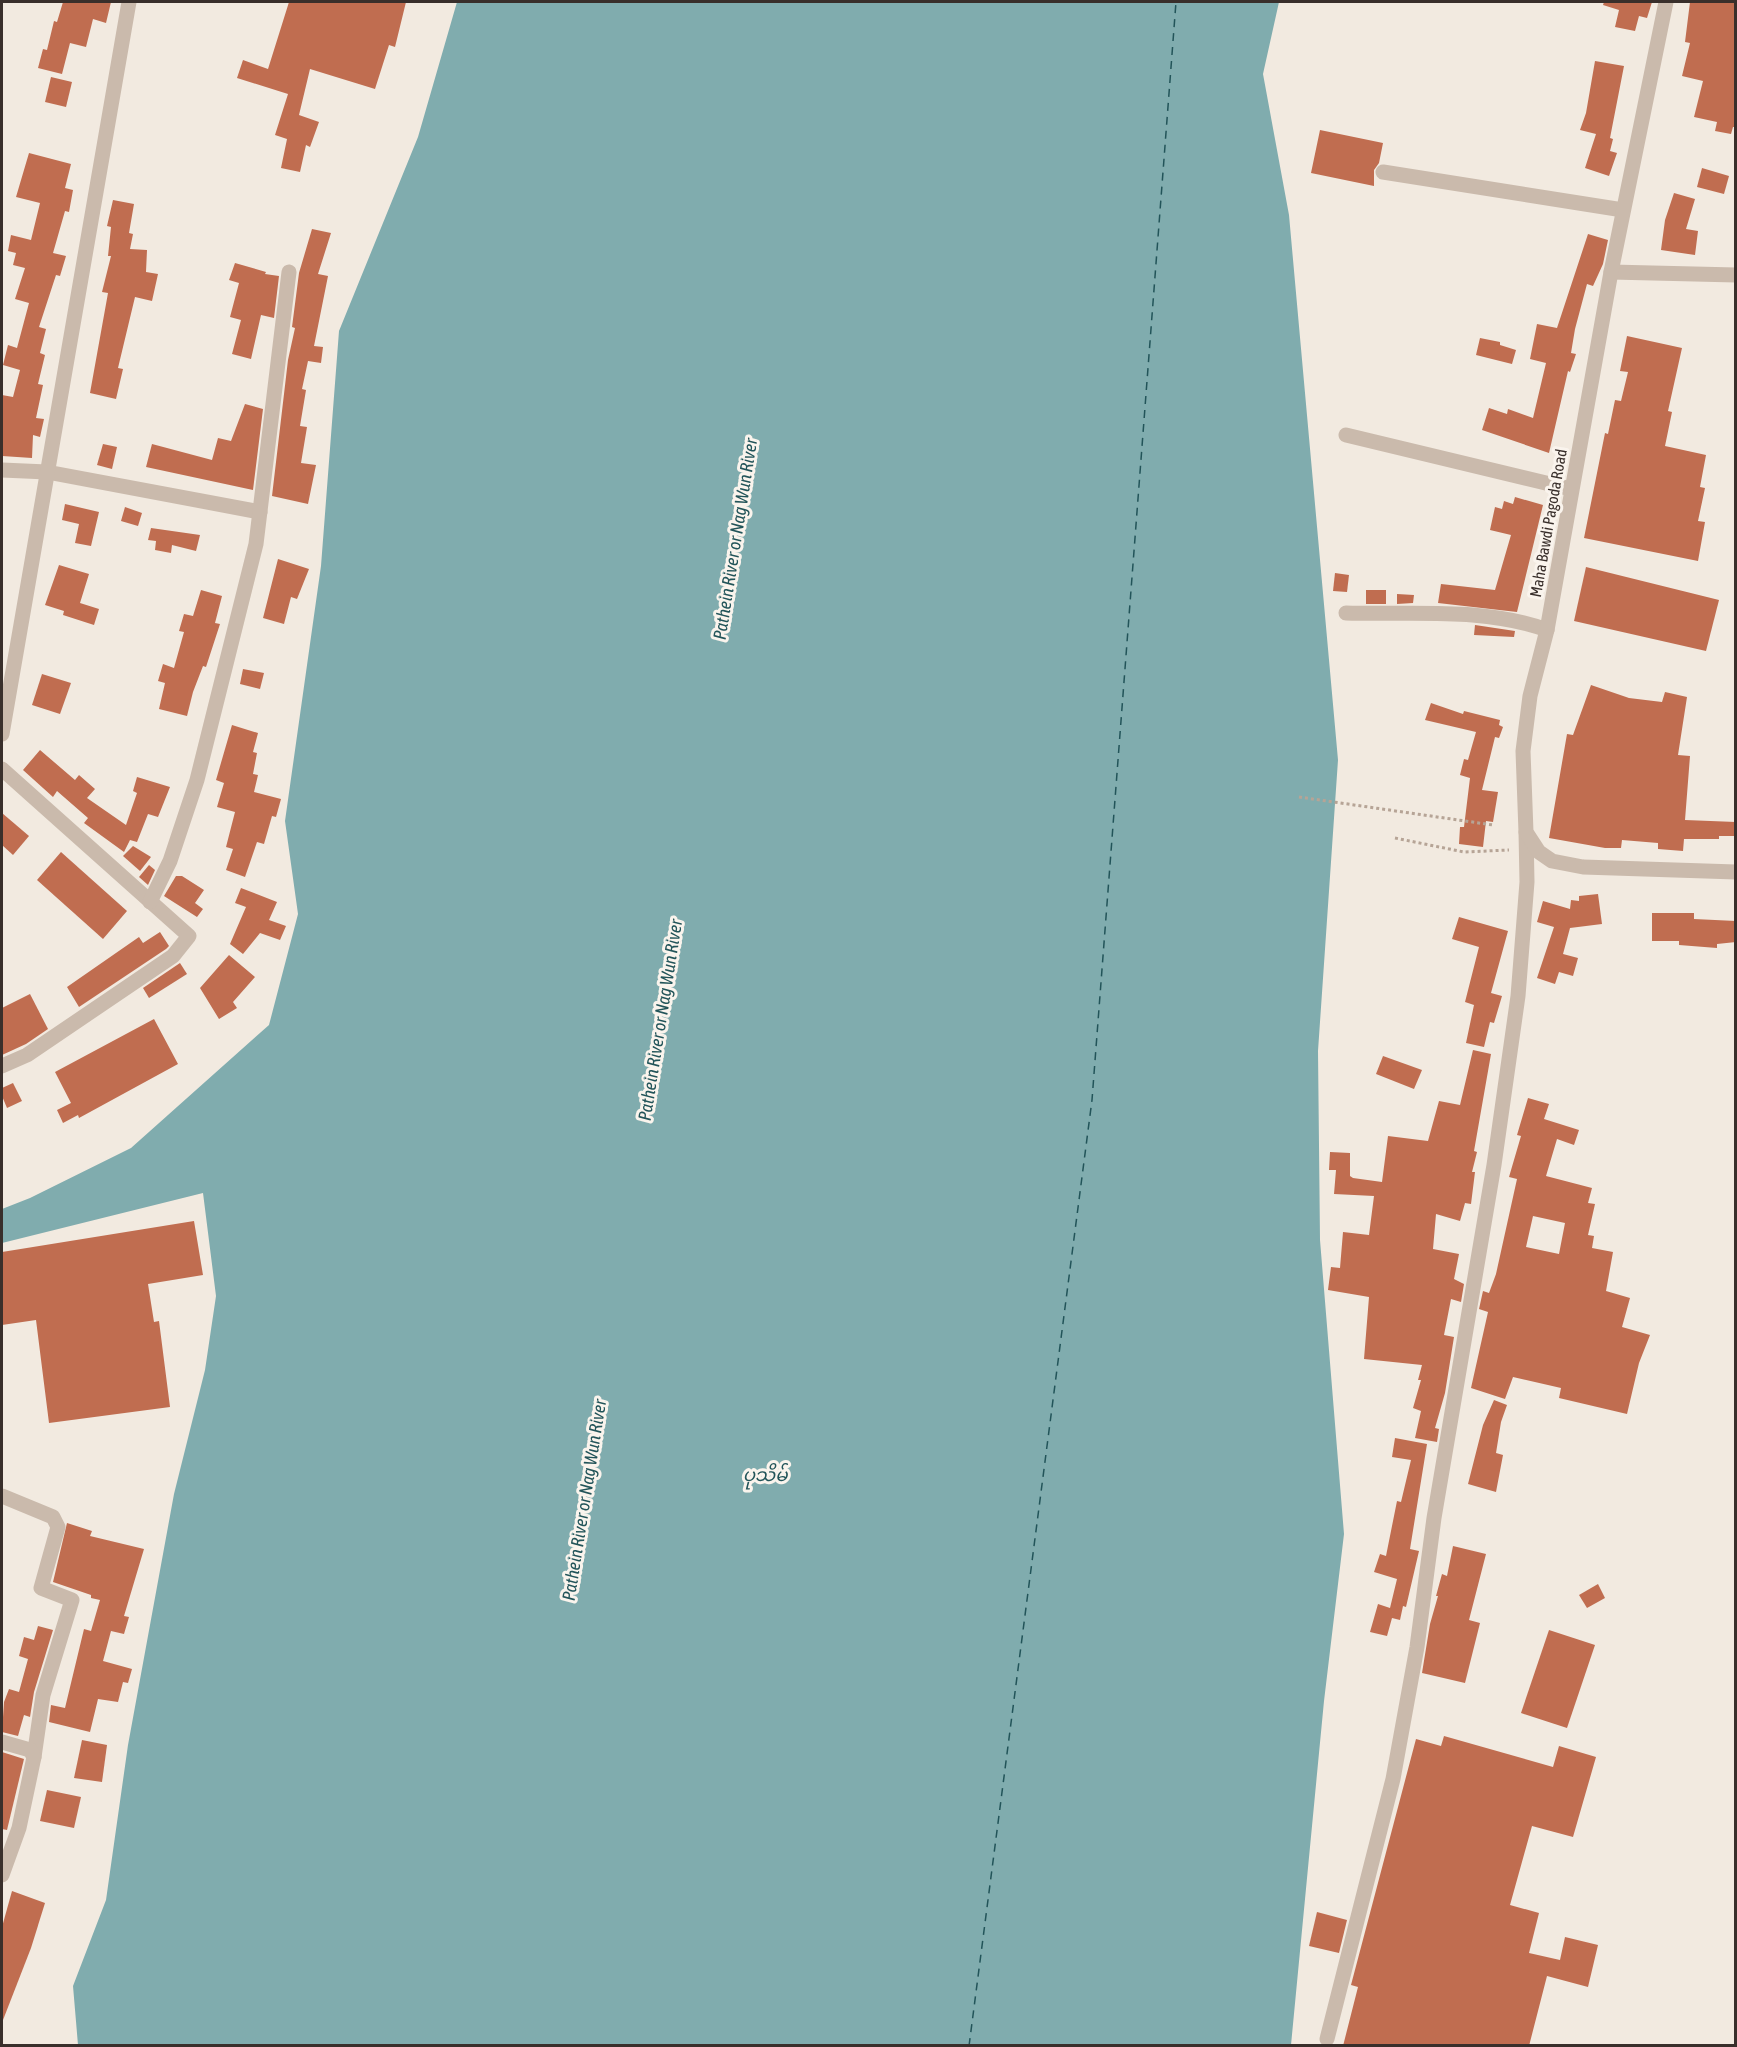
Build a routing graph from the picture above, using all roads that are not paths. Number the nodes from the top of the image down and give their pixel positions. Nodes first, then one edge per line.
1 (129, 2) edge
2 (1666, 2) edge
3 (1383, 172) dead end
4 (1623, 210) junction
5 (290, 272) dead end
6 (1611, 272) junction
7 (1736, 275) edge
8 (1346, 435) dead end
9 (2, 470) edge
10 (47, 472) junction
11 (1572, 489) junction
12 (260, 512) junction
13 (1346, 613) dead end
14 (1547, 630) junction
15 (2, 734) edge
16 (2, 769) edge
17 (1526, 832) junction
18 (1736, 873) edge
19 (150, 902) junction
20 (2, 1066) edge
21 (2, 1496) edge
22 (2, 1742) edge
23 (34, 1756) junction
24 (2, 1875) edge
25 (1327, 2039) dead end

1 - 10 street
2 - 4 street, Maha Bawdi Pagoda Road
3 - 4 street
4 - 6 street, Maha Bawdi Pagoda Road
5 - 12 street
6 - 7 street
6 - 11 street, Maha Bawdi Pagoda Road
8 - 11 street
9 - 10 street
10 - 12 street
10 - 15 street
11 - 14 street, Maha Bawdi Pagoda Road
12 - 19 street
13 - 14 street
14 - 17 street, Maha Bawdi Pagoda Road
16 - 19 street
17 - 18 street
17 - 25 street, Maha Bawdi Pagoda Road
19 - 20 street
21 - 23 street
22 - 23 street
23 - 24 street

